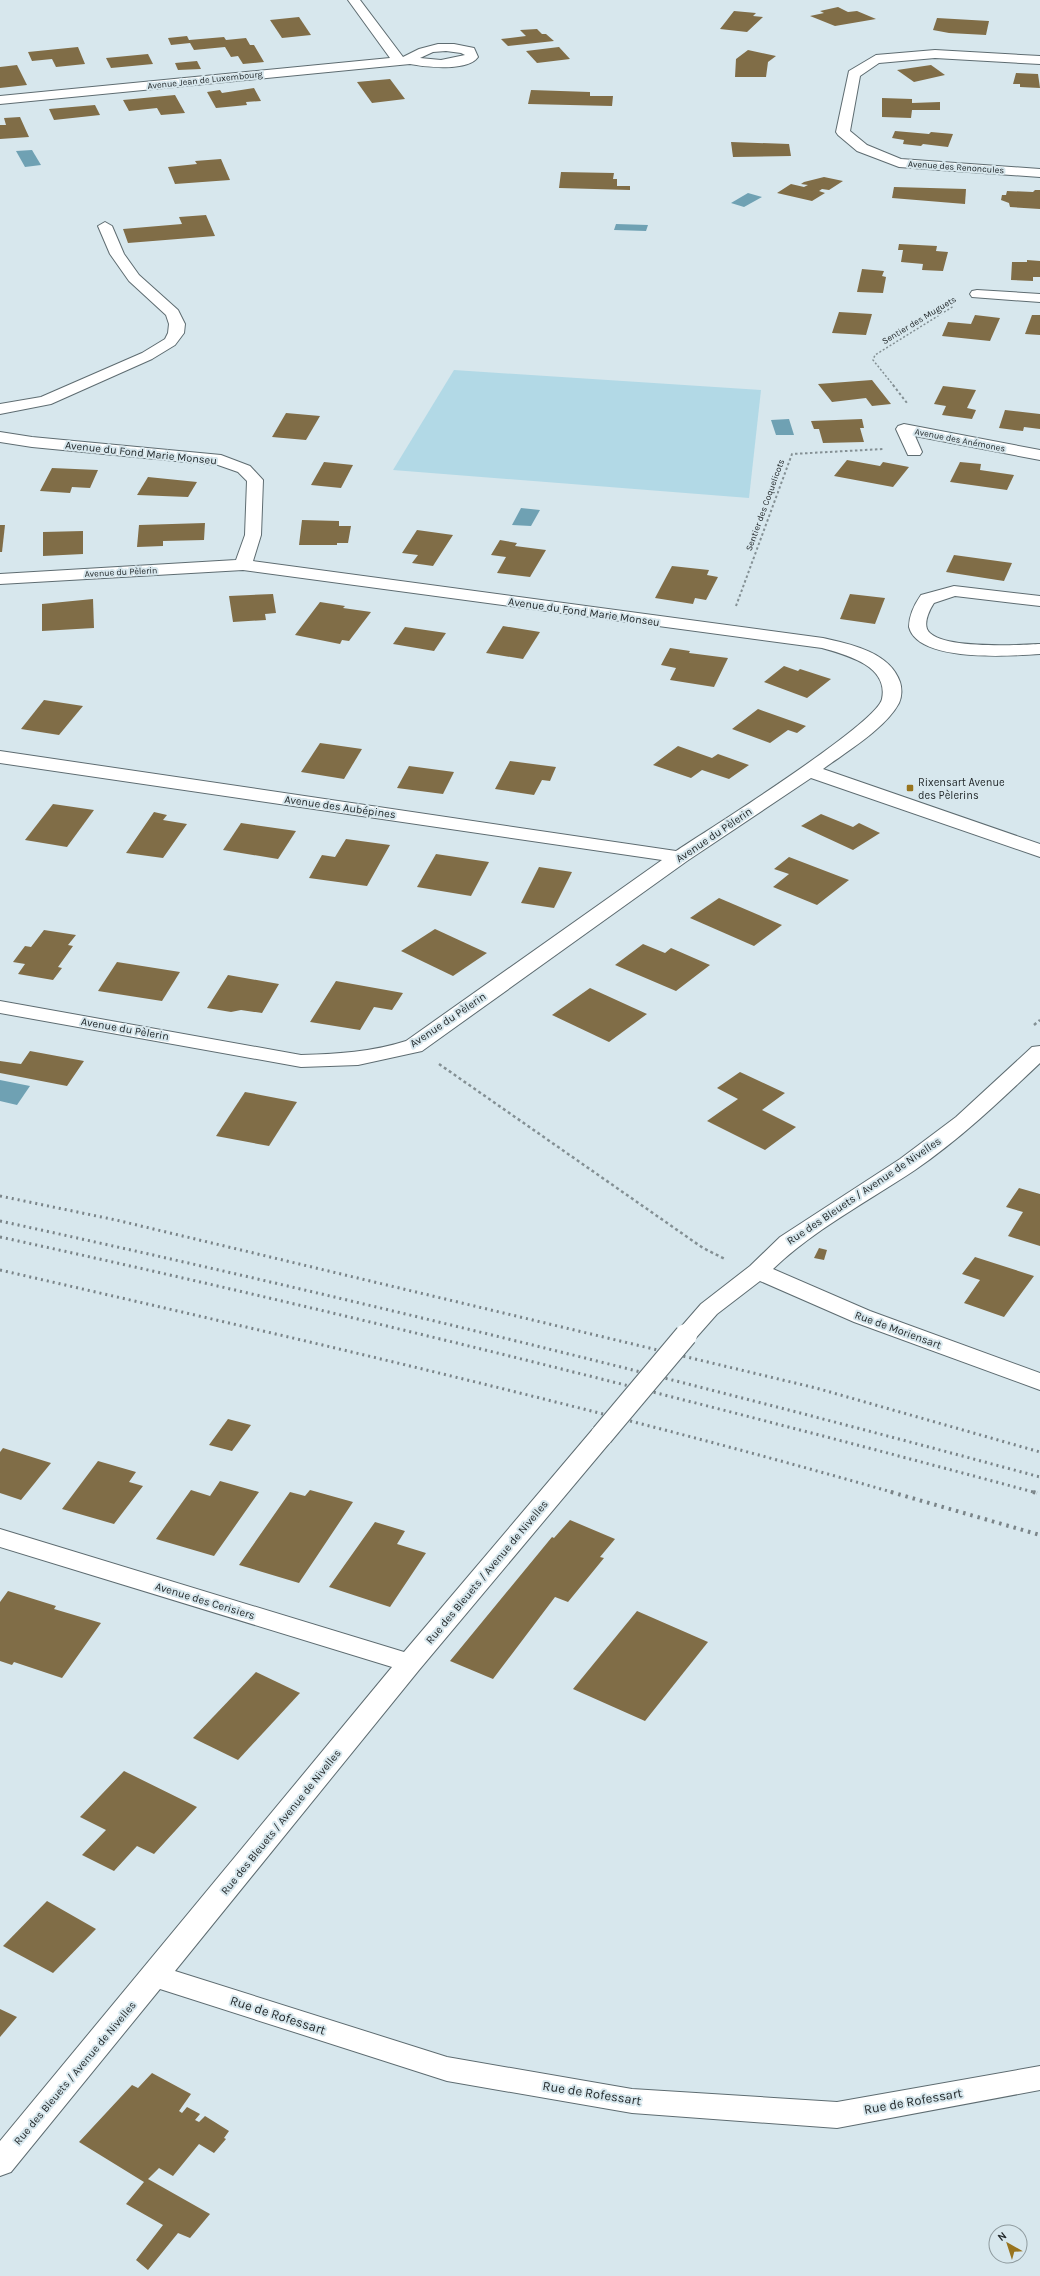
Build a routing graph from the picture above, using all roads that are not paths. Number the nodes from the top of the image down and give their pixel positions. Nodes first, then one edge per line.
1 (354, 0) edge
2 (1040, 60) edge
3 (0, 100) edge
4 (1040, 173) edge
5 (105, 226) dead end
6 (977, 294) road end
7 (1040, 298) edge
8 (0, 409) edge
9 (0, 437) edge
10 (914, 452) road end
11 (1040, 455) edge
12 (242, 565) junction
13 (0, 579) edge
14 (1040, 601) edge
15 (1040, 649) edge
16 (0, 757) edge
17 (809, 771) junction
18 (1040, 851) edge
19 (680, 857) junction
20 (0, 1007) edge
21 (1040, 1052) edge
22 (758, 1271) junction
23 (1040, 1382) edge
24 (0, 1538) edge
25 (410, 1663) junction
26 (156, 1976) junction
27 (1040, 2078) edge
28 (0, 2163) edge

1 - 3 street, Avenue Jean de Luxembourg
2 - 4 street, Avenue des Renoncules
5 - 8 street
6 - 7 street
9 - 12 street, Avenue du Fond Marie Monseu
10 - 11 street, Avenue des Anémones
12 - 13 street, Avenue du Pèlerin
12 - 17 street, Avenue du Fond Marie Monseu
14 - 15 street
16 - 19 street, Avenue des Aubépines
17 - 18 street
17 - 19 street, Avenue du Pèlerin
19 - 20 street, Avenue du Pèlerin
21 - 22 street, Rue des Bleuets / Avenue de Nivelles
22 - 23 street, Rue de Moriensart
22 - 25 street, Rue des Bleuets / Avenue de Nivelles, bridge
24 - 25 street, Avenue des Cerisiers
25 - 26 street, Rue des Bleuets / Avenue de Nivelles
26 - 27 street, Rue de Rofessart
26 - 28 street, Rue des Bleuets / Avenue de Nivelles

